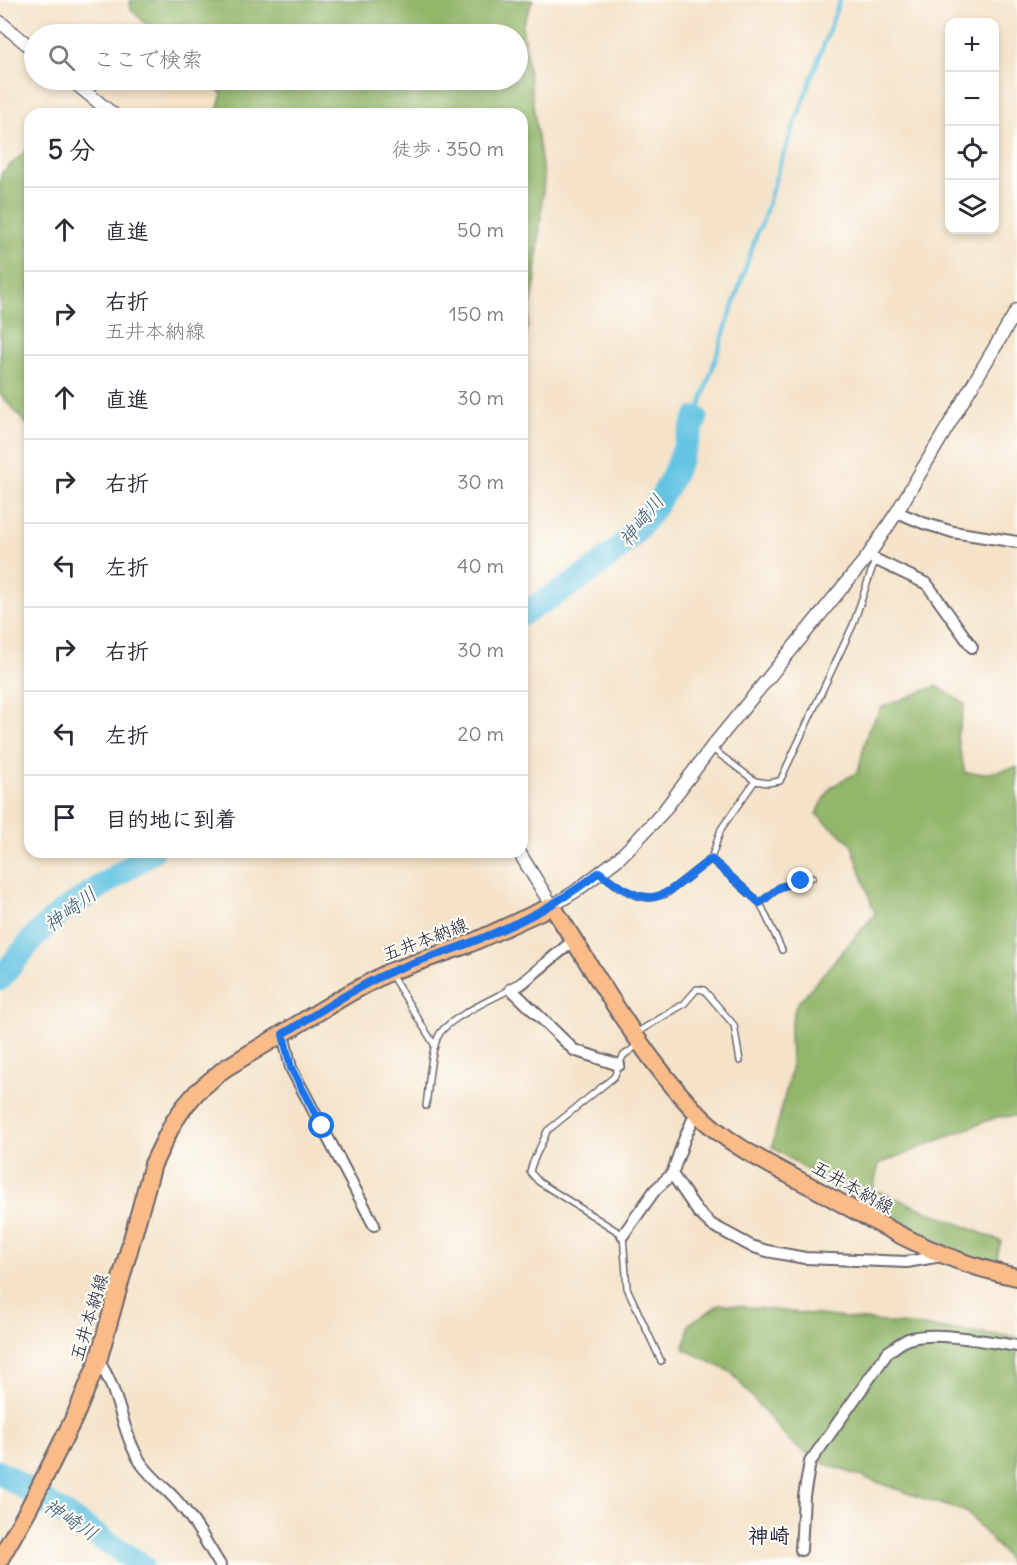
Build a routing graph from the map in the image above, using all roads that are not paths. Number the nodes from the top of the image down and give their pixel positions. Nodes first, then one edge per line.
1 (0, 22) edge
2 (24, 42) edge
3 (83, 90) edge
4 (106, 108) edge
5 (1017, 310) edge
6 (897, 512) junction
7 (1017, 542) edge
8 (871, 558) junction
9 (972, 647) dead end
10 (711, 748) junction
11 (754, 781) junction
12 (523, 858) edge
13 (711, 859) junction
14 (599, 872) junction
15 (813, 877) dead end
16 (760, 903) junction
17 (552, 906) junction
18 (574, 940) junction
19 (782, 950) dead end
20 (390, 972) junction
21 (511, 989) junction
22 (283, 1034) junction
23 (638, 1039) junction
24 (435, 1046) junction
25 (740, 1061) dead end
26 (619, 1065) junction
27 (426, 1106) dead end
28 (696, 1112) junction
29 (672, 1174) junction
30 (374, 1225) dead end
31 (623, 1235) junction
32 (941, 1256) junction
33 (1017, 1277) edge
34 (1017, 1346) edge
35 (98, 1361) junction
36 (661, 1361) dead end
37 (801, 1550) dead end
38 (0, 1559) edge
39 (220, 1565) edge

1 - 2 street
3 - 4 street
5 - 6 street
6 - 7 street
6 - 8 street
8 - 9 street
8 - 10 street
8 - 11 lane
10 - 11 lane
10 - 14 street
11 - 13 lane
12 - 17 street
13 - 14 lane
13 - 16 lane
14 - 17 street
15 - 16 lane
16 - 19 lane
17 - 18 main road, 五井本納線
17 - 20 main road, 五井本納線
18 - 21 street
18 - 23 main road, 五井本納線
20 - 22 main road, 五井本納線
20 - 24 lane
21 - 24 lane
21 - 26 street
22 - 30 street
22 - 35 main road, 五井本納線
23 - 25 lane
23 - 26 lane
23 - 28 main road, 五井本納線
24 - 27 lane
26 - 31 lane
28 - 29 street
28 - 32 main road, 五井本納線
29 - 31 street
29 - 32 street
31 - 36 lane
32 - 33 main road, 五井本納線
34 - 37 street
35 - 38 main road, 五井本納線
35 - 39 street

